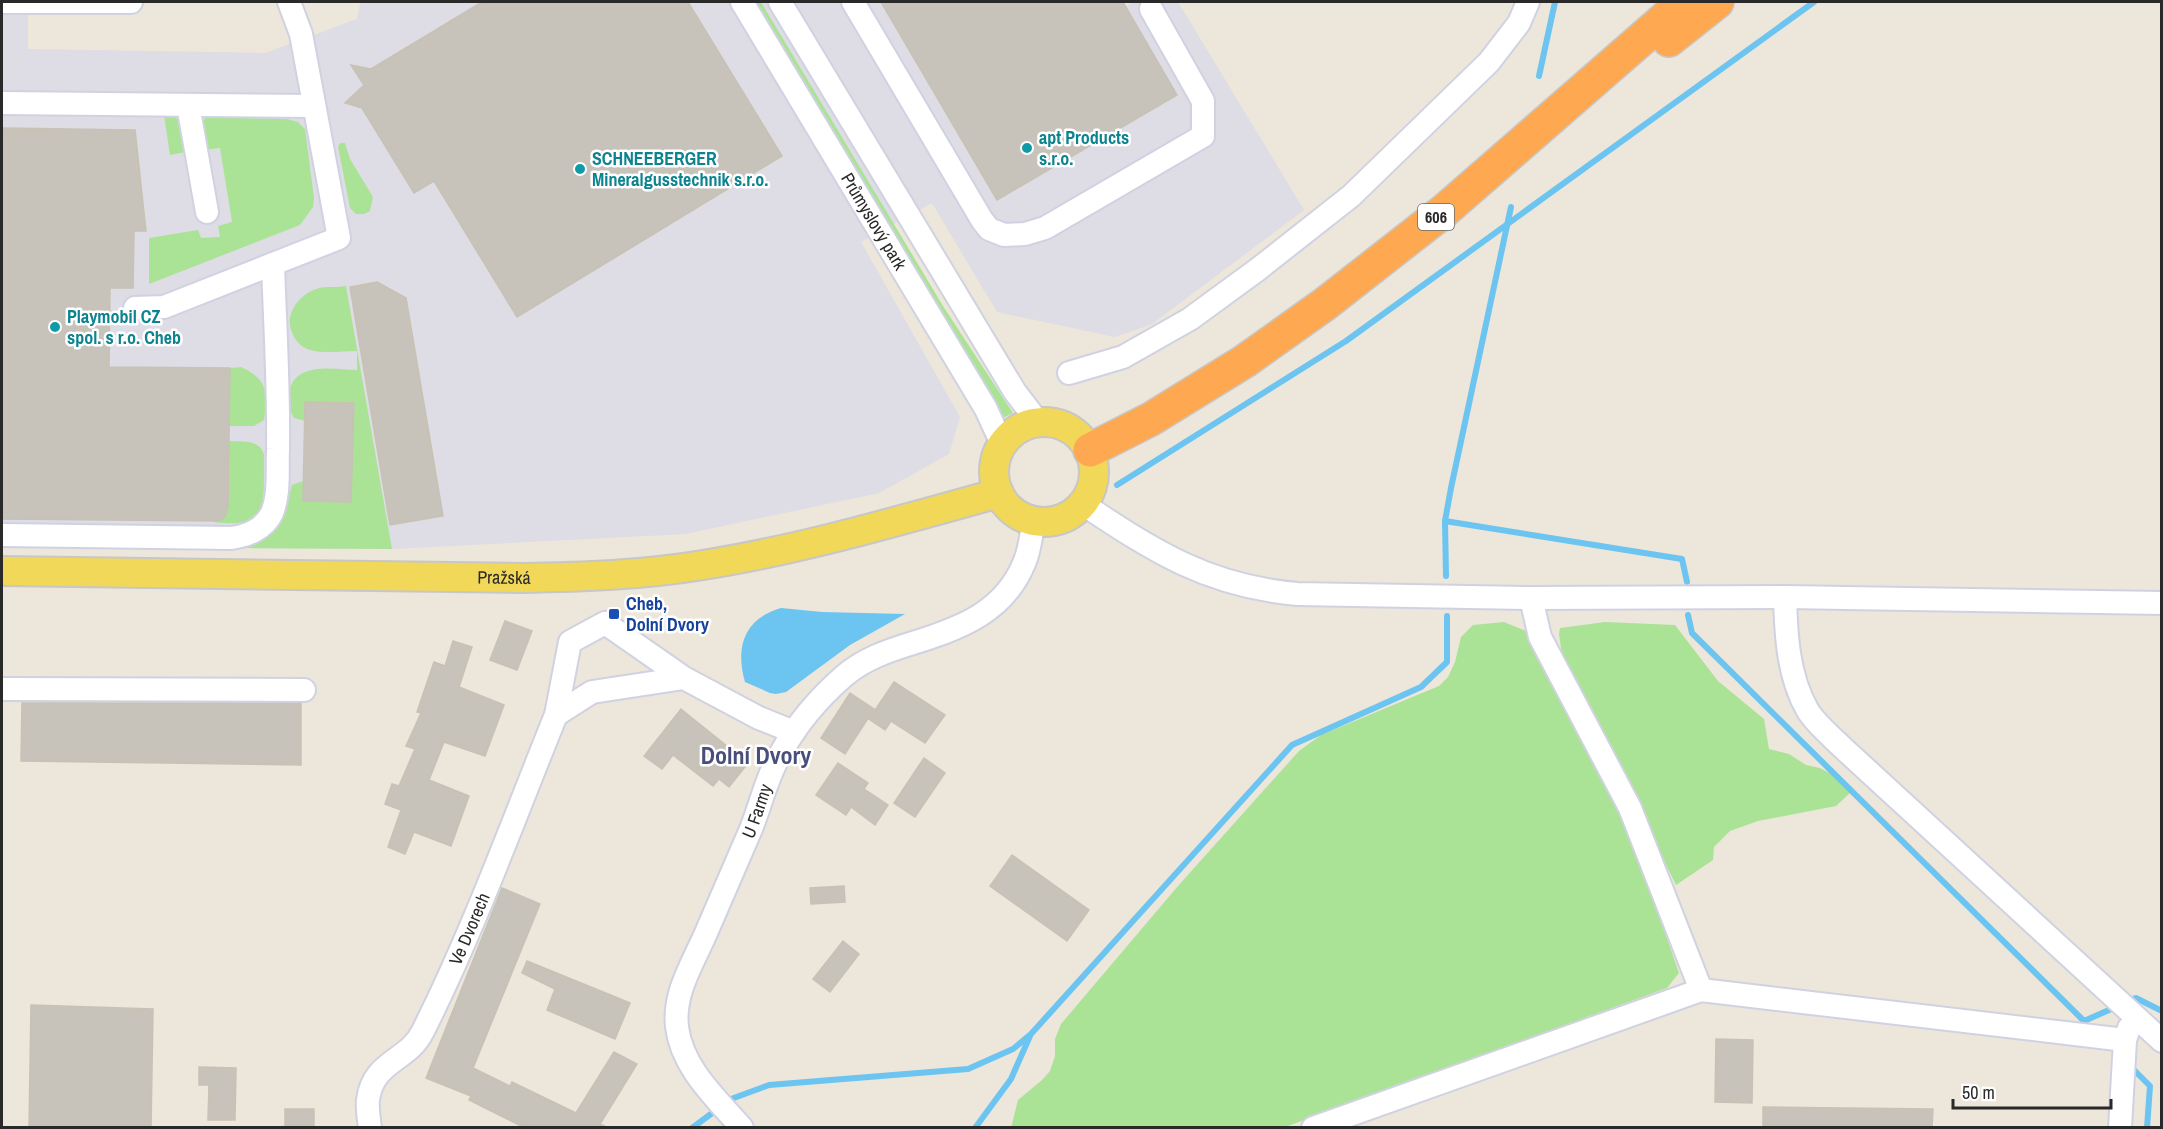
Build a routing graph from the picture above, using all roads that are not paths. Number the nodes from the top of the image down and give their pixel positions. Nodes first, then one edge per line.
1 (2, 2) edge
2 (131, 2) edge
3 (289, 2) edge
4 (742, 2) edge
5 (780, 2) edge
6 (854, 2) edge
7 (1528, 2) edge
8 (1659, 2) edge
9 (1684, 2) edge
10 (1717, 2) edge
11 (1151, 9) dead end
12 (2, 103) edge
13 (188, 105) junction
14 (314, 106) junction
15 (1542, 124) junction
16 (207, 212) dead end
17 (273, 264) junction
18 (135, 308) dead end
19 (1069, 373) dead end
20 (1038, 422) junction
21 (1002, 444) junction
22 (1090, 450) junction
23 (999, 493) junction
24 (1083, 504) junction
25 (1034, 521) junction
26 (2, 535) edge
27 (2, 571) edge
28 (1785, 597) junction
29 (1530, 598) junction
30 (2162, 603) edge
31 (684, 678) junction
32 (2, 689) edge
33 (304, 690) dead end
34 (556, 715) junction
35 (794, 732) junction
36 (1701, 990) junction
37 (2134, 1014) junction
38 (2125, 1040) junction
39 (2162, 1041) edge
40 (370, 1128) edge
41 (742, 1128) edge
42 (1313, 1128) edge
43 (2120, 1128) edge

1 - 2 street
3 - 14 street
4 - 21 street, Průmyslový park
5 - 20 street, Průmyslový park
6 - 11 street
7 - 19 street
8 - 15 highway
9 - 15 highway, 606
10 - 15 highway, 606
12 - 13 street
13 - 14 street
13 - 16 street
14 - 17 street
15 - 22 highway, 606
17 - 18 street
17 - 26 street
20 - 21 main road
20 - 22 main road
21 - 23 main road
22 - 24 main road
23 - 25 main road
23 - 27 main road, Pražská
24 - 25 main road
24 - 29 street
25 - 35 street, U Farmy
28 - 29 street
28 - 30 street
28 - 37 street
29 - 36 street
31 - 34 street
31 - 34 street, Ve Dvorech
31 - 35 street, Ve Dvorech
32 - 33 street
34 - 40 street, Ve Dvorech
35 - 41 street, U Farmy
36 - 38 street
36 - 42 street
37 - 38 street
37 - 39 street
38 - 43 street

